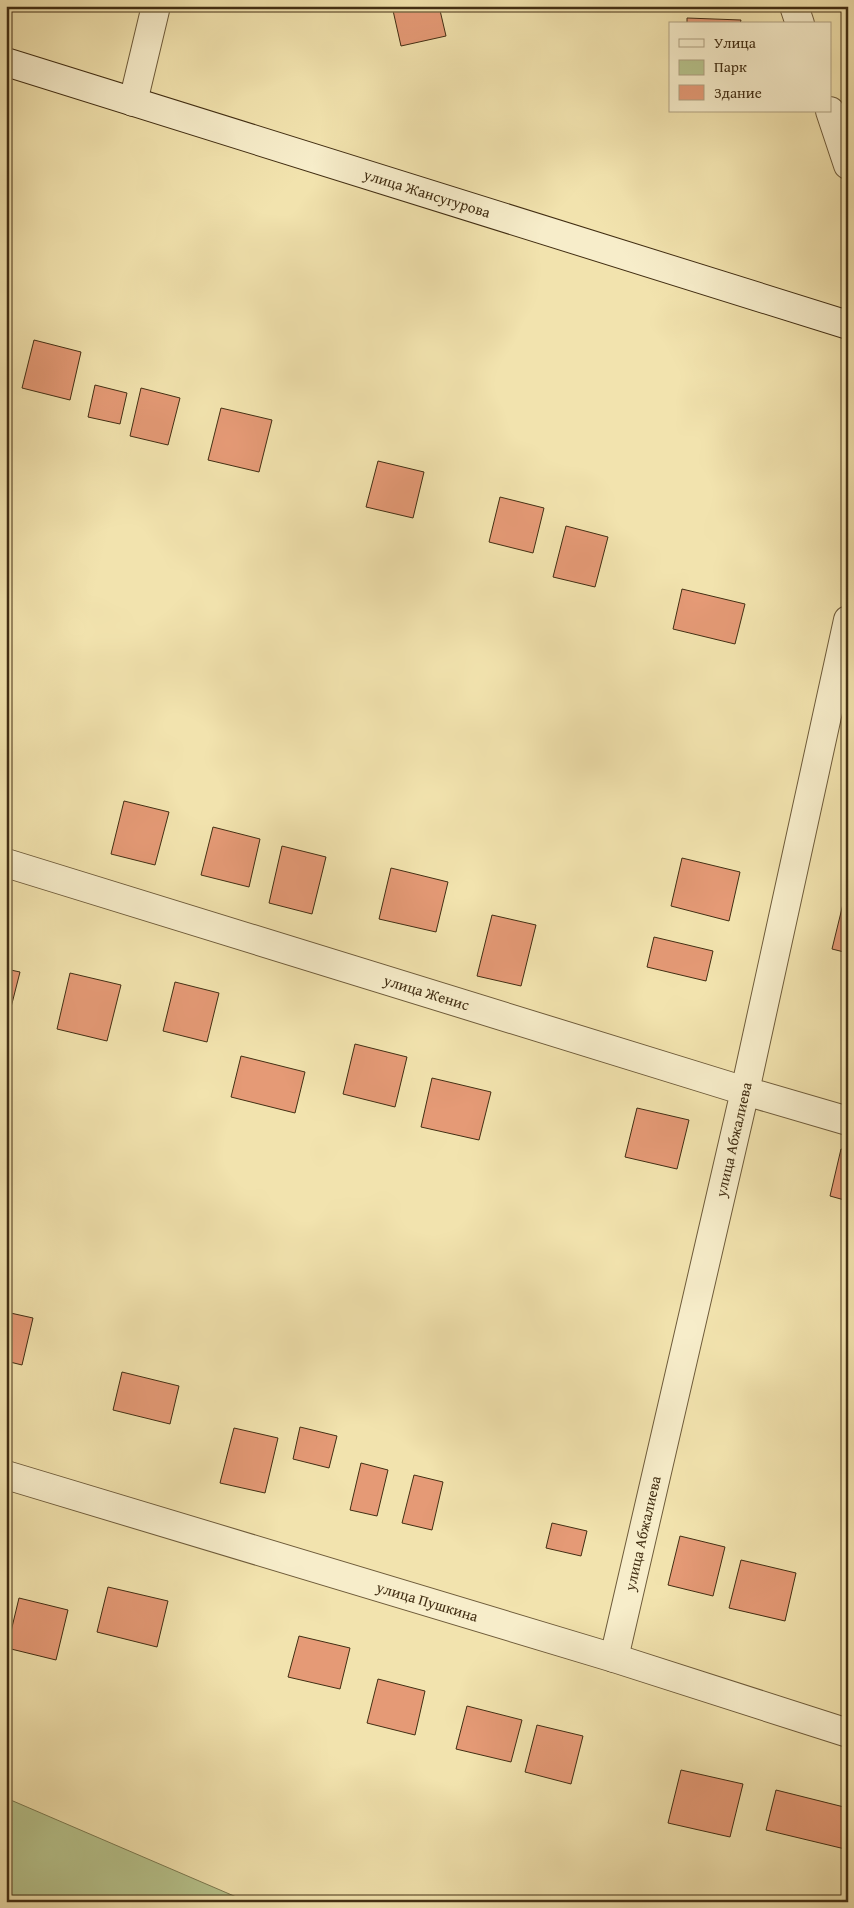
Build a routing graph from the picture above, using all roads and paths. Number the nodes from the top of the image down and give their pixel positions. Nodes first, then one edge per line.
1 (156, 6) edge
2 (794, 6) edge
3 (799, 22) edge
4 (6, 62) edge
5 (133, 102) junction
6 (830, 112) edge
7 (848, 166) edge
8 (848, 325) edge
9 (848, 620) edge
10 (6, 863) edge
11 (745, 1091) junction
12 (848, 1121) edge
13 (6, 1475) edge
14 (614, 1658) junction
15 (848, 1733) edge

1 - 5 street
2 - 3 street
4 - 5 street, улица Жансугурова
5 - 8 street, улица Жансугурова
6 - 7 street
9 - 11 street, улица Абжалиева
10 - 11 street, улица Женис
11 - 12 street, улица Женис
11 - 14 street, улица Абжалиева
13 - 14 street, улица Пушкина
14 - 15 street, улица Пушкина

